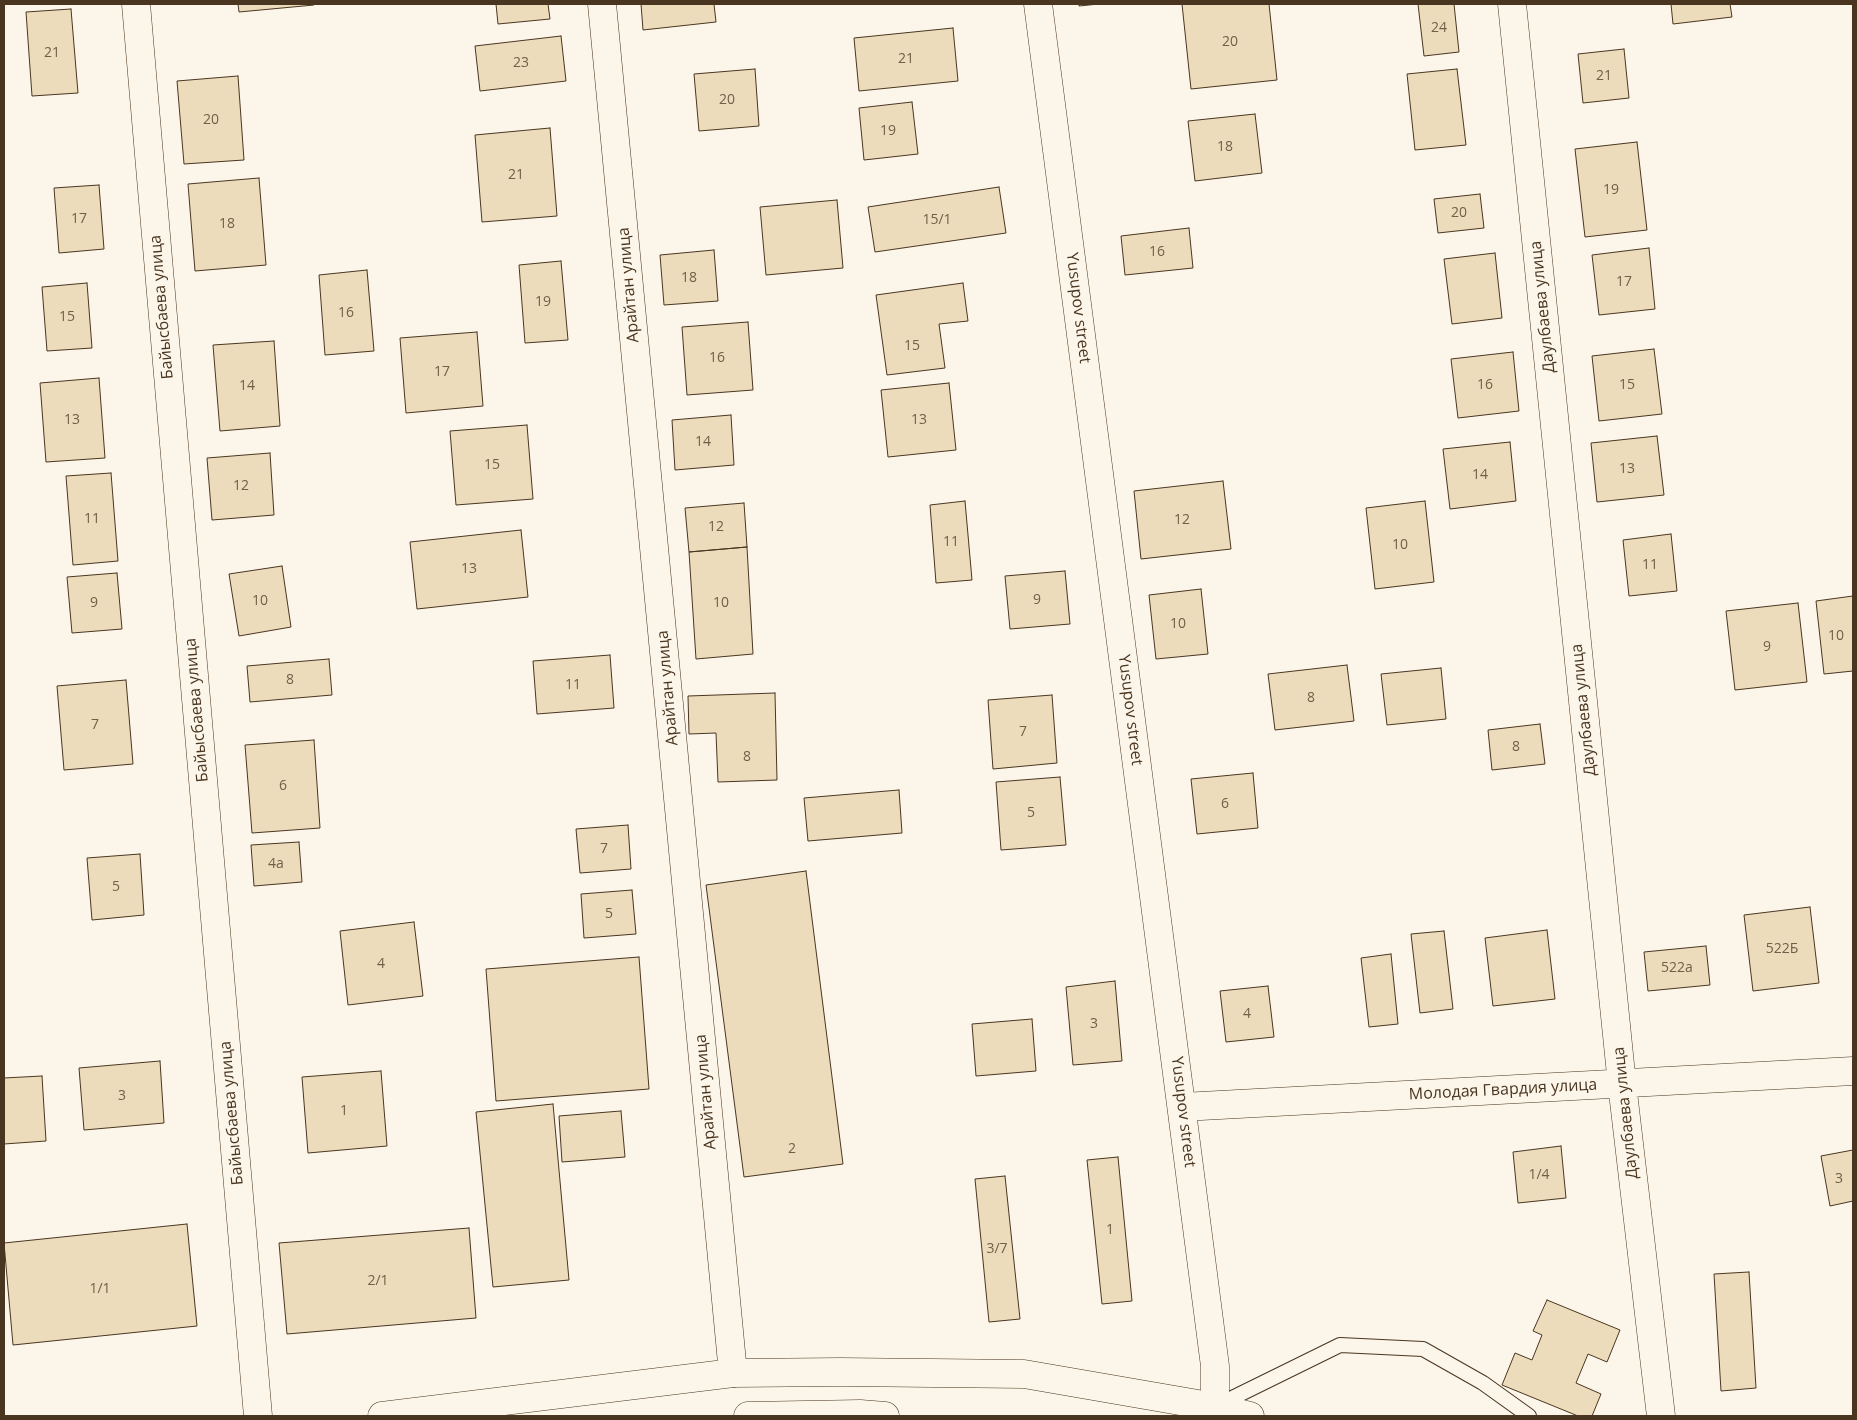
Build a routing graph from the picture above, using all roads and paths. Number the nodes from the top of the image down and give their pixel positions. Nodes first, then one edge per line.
1 (136, 4) edge
2 (602, 4) edge
3 (1038, 4) edge
4 (1512, 4) edge
5 (1853, 1072) edge
6 (1622, 1084) junction
7 (1182, 1107) junction
8 (733, 1373) junction
9 (1213, 1412) edge
10 (258, 1416) edge
11 (382, 1416) edge
12 (748, 1416) edge
13 (868, 1416) edge
14 (1250, 1416) edge
15 (1529, 1416) edge
16 (1661, 1416) edge

1 - 10 main road, Байысбаева улица
2 - 8 main road, Арайтан улица
3 - 7 main road, Yusupov street
4 - 6 main road, Даулбаева улица
5 - 6 main road, Молодая Гвардия улица
6 - 7 main road, Молодая Гвардия улица
6 - 16 main road, Даулбаева улица
7 - 9 main road, Yusupov street
8 - 9 main road
8 - 11 main road
9 - 14 main road
9 - 15 lane
12 - 13 main road

